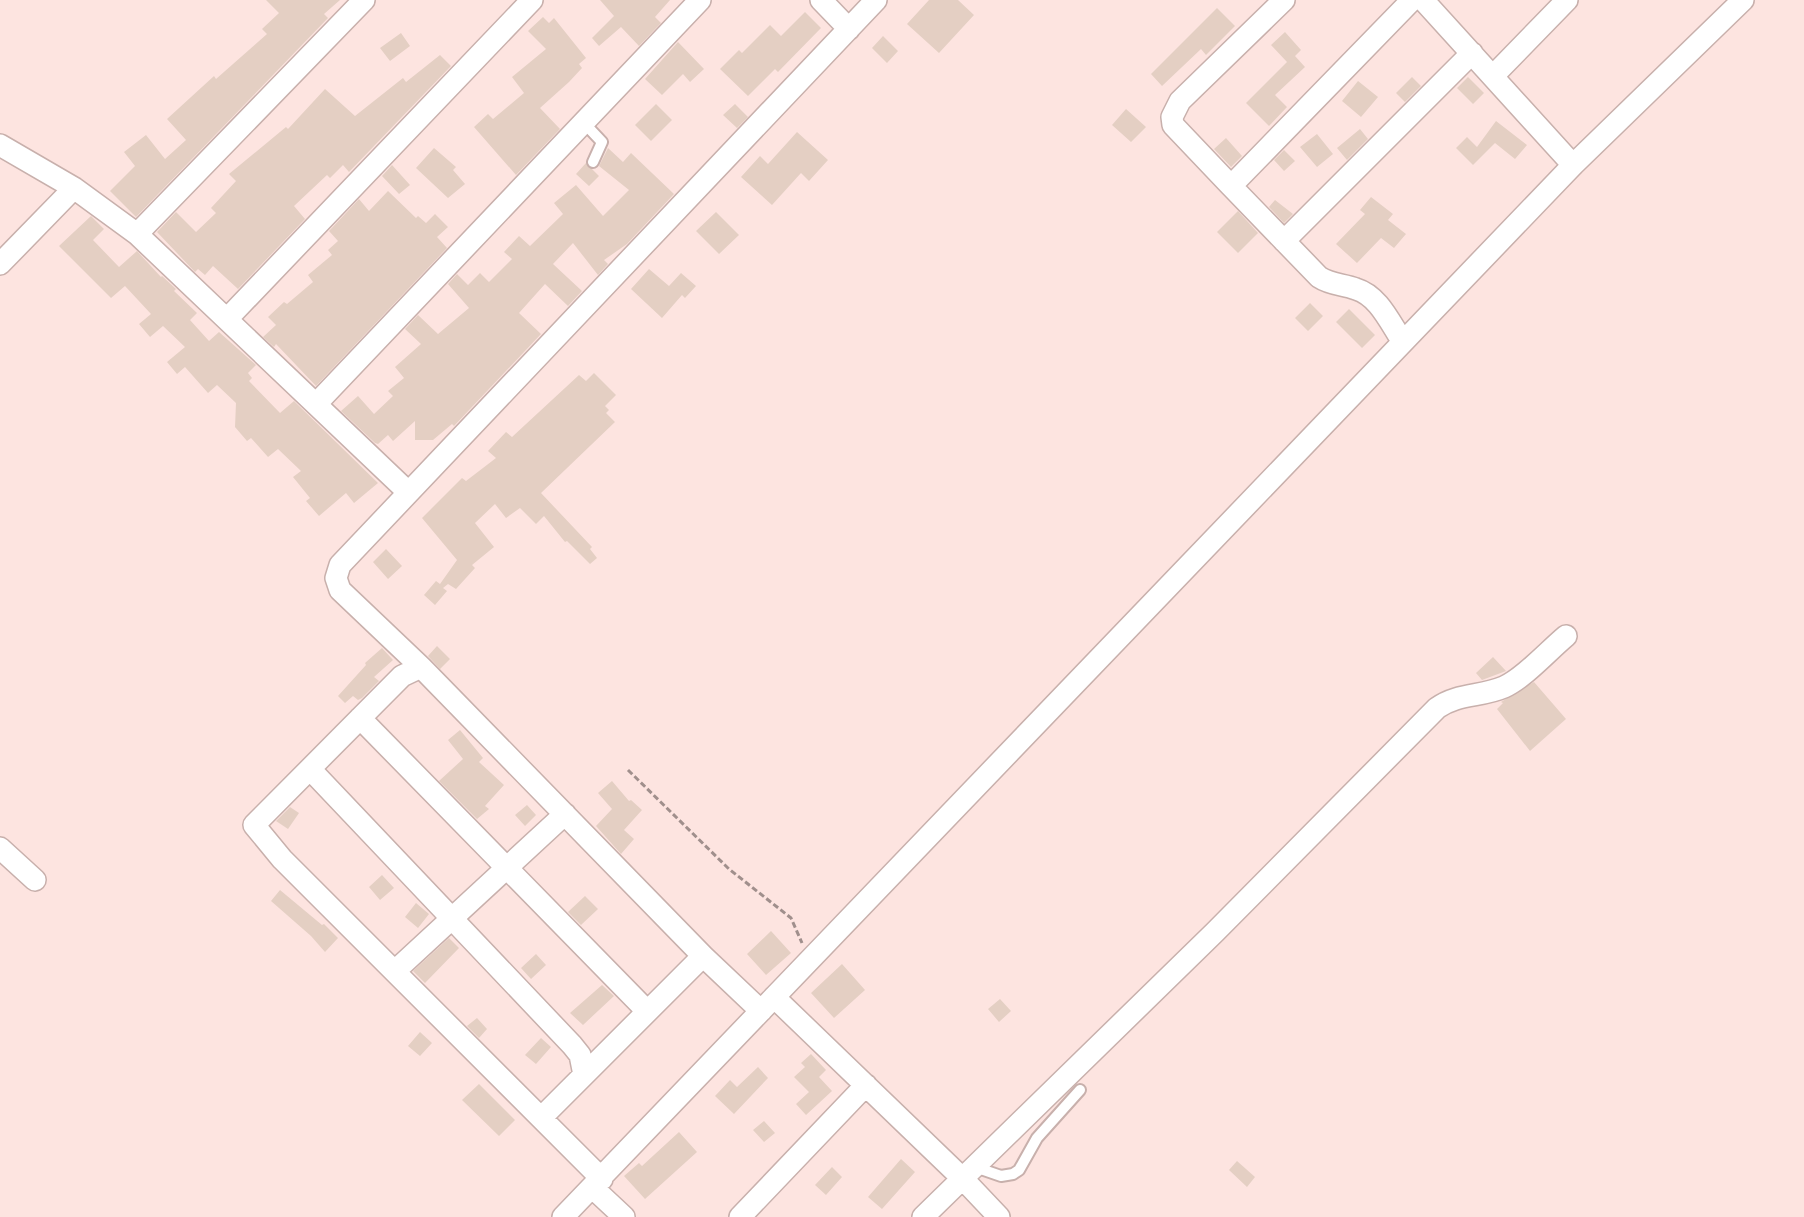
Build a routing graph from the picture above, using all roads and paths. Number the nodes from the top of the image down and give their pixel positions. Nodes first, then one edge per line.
1 (364, 0) edge
2 (531, 0) edge
3 (700, 0) edge
4 (821, 0) edge
5 (876, 0) edge
6 (1284, 0) edge
7 (1412, 0) edge
8 (1423, 0) edge
9 (1567, 0) edge
10 (1743, 0) edge
11 (849, 29) junction
12 (1472, 53) junction
13 (1492, 76) junction
14 (585, 124) junction
15 (0, 145) edge
16 (593, 162) dead end
17 (1573, 165) junction
18 (1230, 186) junction
19 (74, 188) junction
20 (136, 234) junction
21 (1284, 241) junction
22 (0, 264) edge
23 (227, 319) junction
24 (1403, 342) junction
25 (317, 403) junction
26 (408, 492) junction
27 (1566, 636) dead end
28 (420, 667) junction
29 (360, 718) junction
30 (309, 769) junction
31 (628, 770) dead end
32 (565, 814) junction
33 (0, 848) edge
34 (507, 868) junction
35 (35, 880) dead end
36 (451, 920) junction
37 (703, 956) junction
38 (804, 965) junction
39 (395, 971) junction
40 (767, 1004) junction
41 (646, 1011) junction
42 (584, 1076) junction
43 (866, 1085) junction
44 (1080, 1090) dead end
45 (542, 1117) junction
46 (969, 1173) junction
47 (598, 1183) junction
48 (563, 1217) edge
49 (624, 1217) edge
50 (740, 1217) edge
51 (923, 1217) edge
52 (999, 1217) edge

1 - 20 street
2 - 23 street
3 - 14 street
4 - 11 street
5 - 11 street
6 - 18 street
7 - 18 street
8 - 12 street
9 - 13 street
10 - 17 street
11 - 26 street
12 - 13 street
12 - 21 street
13 - 17 street
14 - 16 lane
14 - 25 street
15 - 19 street
17 - 24 street
18 - 21 street
19 - 20 street
19 - 22 street
20 - 23 street
21 - 24 street
23 - 25 street
24 - 38 street
25 - 26 street
26 - 28 street
27 - 46 street
28 - 29 street
28 - 32 street
29 - 30 street
29 - 34 street
30 - 36 street
30 - 39 street
31 - 38 path
32 - 34 street
32 - 37 street
33 - 35 street
34 - 36 street
34 - 41 street
36 - 39 street
36 - 42 street
37 - 40 street
37 - 41 street
38 - 40 street
39 - 45 street
40 - 43 street
40 - 47 street
41 - 42 street
42 - 45 street
43 - 46 street
43 - 50 street
44 - 46 lane
45 - 47 street
46 - 51 street
46 - 52 street
47 - 48 street
47 - 49 street

